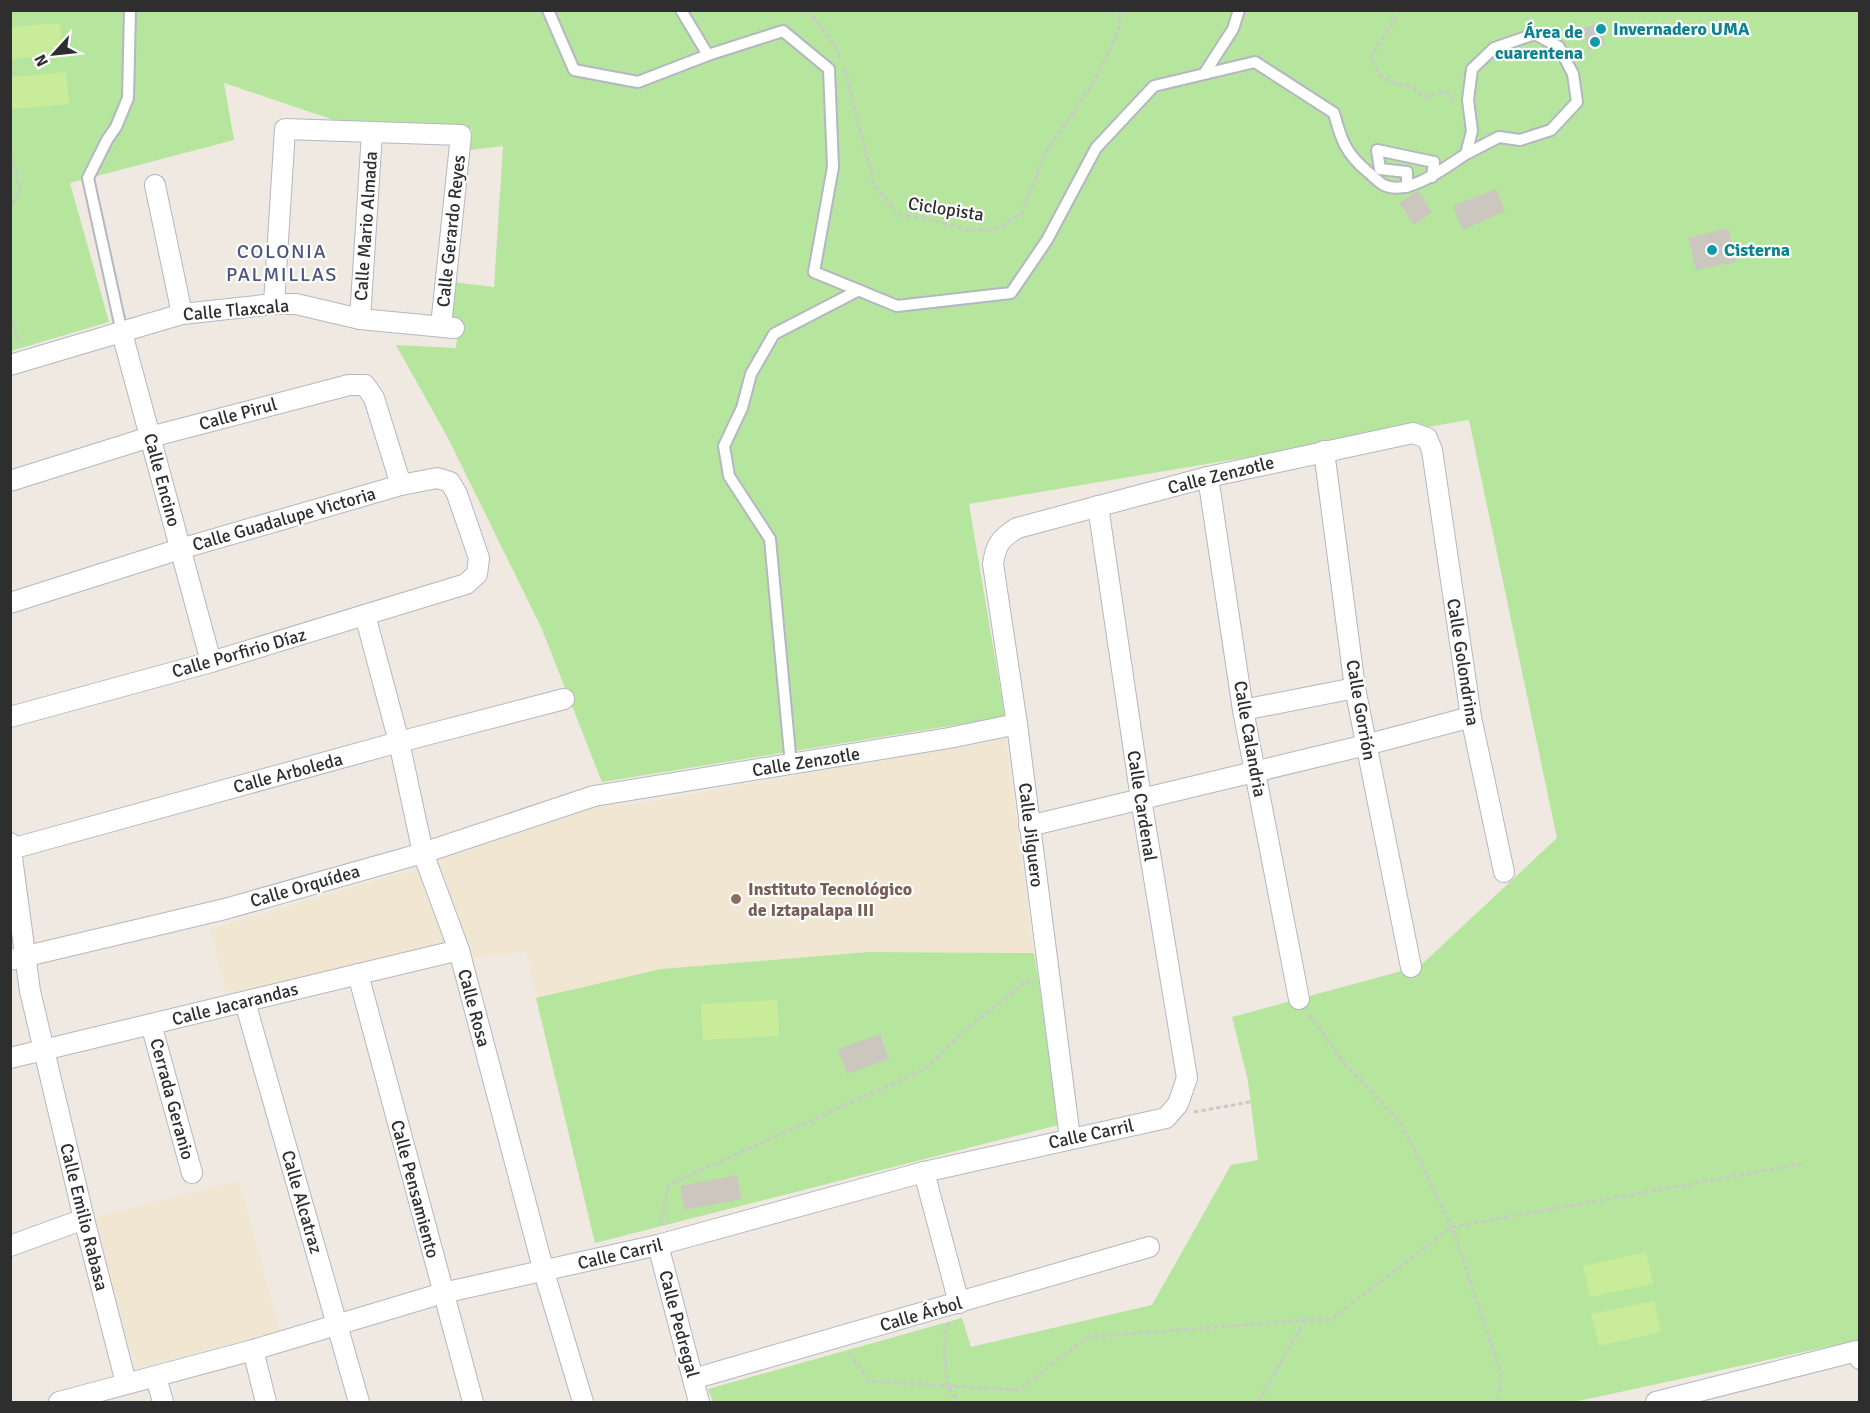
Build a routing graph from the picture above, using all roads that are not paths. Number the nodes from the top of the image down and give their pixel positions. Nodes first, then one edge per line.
1 (130, 10) edge
2 (548, 10) edge
3 (681, 10) edge
4 (1239, 10) edge
5 (708, 55) junction
6 (1204, 74) junction
7 (372, 133) junction
8 (1466, 154) junction
9 (1432, 177) junction
10 (155, 184) dead end
11 (1407, 187) junction
12 (859, 290) junction
13 (274, 304) junction
14 (182, 314) junction
15 (360, 319) junction
16 (447, 327) joint
17 (122, 333) junction
18 (18, 363) edge
19 (150, 437) junction
20 (1432, 450) joint
21 (1324, 451) junction
22 (1208, 477) junction
23 (10, 481) edge
24 (401, 485) junction
25 (1098, 506) junction
26 (1004, 536) joint
27 (180, 549) junction
28 (466, 584) joint
29 (10, 603) edge
30 (364, 615) junction
31 (211, 662) junction
32 (1356, 688) junction
33 (564, 699) dead end
34 (1244, 710) junction
35 (10, 717) edge
36 (1471, 717) junction
37 (1017, 724) junction
38 (399, 742) junction
39 (1366, 745) junction
40 (791, 765) junction
41 (1255, 770) junction
42 (594, 796) joint
43 (1141, 799) junction
44 (1029, 826) junction
45 (11, 846) edge
46 (423, 853) junction
47 (1504, 872) dead end
48 (459, 950) junction
49 (18, 958) edge
50 (1411, 967) dead end
51 (358, 974) junction
52 (1299, 999) road end
53 (245, 1002) junction
54 (152, 1024) junction
55 (44, 1050) junction
56 (10, 1058) edge
57 (1172, 1111) joint
58 (1070, 1138) junction
59 (924, 1172) junction
60 (192, 1173) dead end
61 (84, 1219) junction
62 (658, 1245) junction
63 (10, 1246) edge
64 (1149, 1248) dead end
65 (544, 1272) junction
66 (443, 1293) junction
67 (959, 1303) junction
68 (337, 1324) junction
69 (253, 1350) junction
70 (1858, 1355) edge
71 (156, 1377) junction
72 (693, 1379) junction
73 (126, 1383) junction
74 (59, 1402) edge
75 (163, 1402) edge
76 (266, 1402) edge
77 (359, 1402) edge
78 (473, 1402) edge
79 (583, 1402) edge
80 (699, 1402) edge
81 (1656, 1402) edge

1 - 17 lane
2 - 5 lane
3 - 5 lane
4 - 6 lane
5 - 12 lane
6 - 11 lane
6 - 12 lane
7 - 13 street
7 - 15 street, Calle Mario Almada
7 - 16 street, Calle Gerardo Reyes
8 - 8 lane
8 - 9 lane
9 - 11 lane
9 - 11 lane
10 - 14 street
12 - 40 lane
13 - 14 street, Calle Tlaxcala
13 - 15 street, Calle Tlaxcala
14 - 17 street, Calle Tlaxcala
15 - 16 street, Calle Tlaxcala
17 - 18 street, Calle Tlaxcala
17 - 19 street, Calle Encino
19 - 23 street, Calle Pirul
19 - 24 street, Calle Pirul
19 - 27 street, Calle Encino
20 - 21 street, Calle Zenzotle
20 - 36 street, Calle Golondrina
21 - 22 street, Calle Zenzotle
21 - 32 street, Calle Gorrión
22 - 25 street, Calle Zenzotle
22 - 34 street, Calle Calandria
24 - 27 street, Calle Guadalupe Victoria
24 - 28 street, Calle Guadalupe Victoria
25 - 26 street, Calle Zenzotle
25 - 43 street, Calle Cardenal
26 - 37 street, Calle Jilguero
27 - 29 street, Calle Guadalupe Victoria
27 - 31 street, Calle Encino
28 - 30 street, Calle Porfirio Díaz
30 - 31 street, Calle Porfirio Díaz
30 - 38 street, Calle Rosa
31 - 35 street, Calle Porfirio Díaz
32 - 34 street
32 - 39 street, Calle Gorrión
33 - 38 street, Calle Arboleda
34 - 41 street, Calle Calandria
36 - 39 street
36 - 47 street, Calle Golondrina
37 - 40 street, Calle Zenzotle
37 - 44 street, Calle Jilguero
38 - 45 street, Calle Arboleda
38 - 46 street, Calle Rosa
39 - 41 street
39 - 50 street, Calle Gorrión
40 - 42 street, Calle Zenzotle
41 - 43 street
41 - 52 street, Calle Calandria
42 - 46 street, Calle Orquídea
43 - 44 street
43 - 57 street, Calle Cardenal
44 - 58 street, Calle Jilguero
45 - 49 street, Calle Emilio Rabasa
46 - 48 street, Calle Rosa
46 - 49 street, Calle Orquídea
48 - 51 street, Calle Jacarandas
48 - 65 street, Calle Rosa
49 - 55 street, Calle Emilio Rabasa
51 - 53 street, Calle Jacarandas
51 - 66 street, Calle Pensamiento
53 - 54 street, Calle Jacarandas
53 - 68 street, Calle Alcatraz
54 - 55 street, Calle Jacarandas
54 - 60 street, Cerrada Geranio
55 - 56 street, Calle Jacarandas
55 - 61 street, Calle Emilio Rabasa
57 - 58 street, Calle Carril
58 - 59 street, Calle Carril
59 - 62 street, Calle Carril
59 - 67 street
61 - 63 street
61 - 73 street, Calle Emilio Rabasa
62 - 65 street, Calle Carril
62 - 72 street, Calle Pedregal
64 - 67 street, Calle Árbol
65 - 66 street, Calle Carril
65 - 79 street, Calle Rosa
66 - 68 street, Calle Carril
66 - 78 street, Calle Pensamiento
67 - 72 street, Calle Árbol
68 - 69 street, Calle Carril
68 - 77 street, Calle Alcatraz
69 - 71 street, Calle Carril
69 - 76 street
70 - 81 street
71 - 73 street, Calle Carril
71 - 75 street
72 - 80 street, Calle Pedregal
73 - 74 street, Calle Carril

